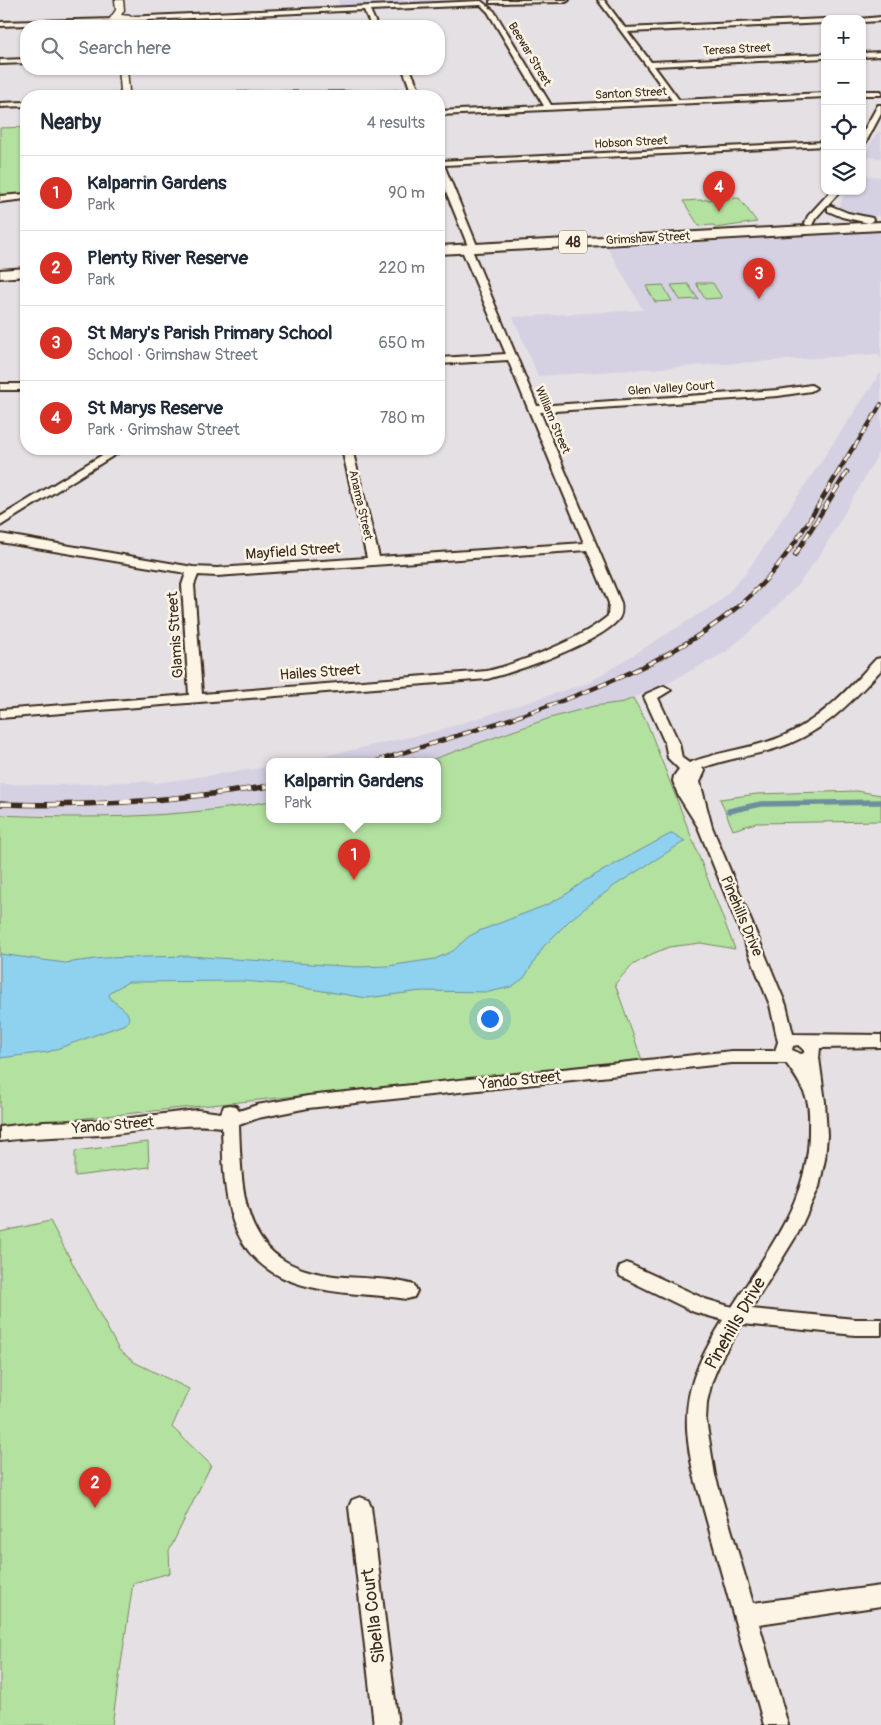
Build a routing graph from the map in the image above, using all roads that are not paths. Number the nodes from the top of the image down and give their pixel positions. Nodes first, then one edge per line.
1 (119, 0) edge
2 (566, 0) edge
3 (601, 0) edge
4 (488, 5) junction
5 (331, 6) edge
6 (366, 8) junction
7 (120, 19) edge
8 (881, 19) edge
9 (83, 20) edge
10 (371, 20) edge
11 (866, 20) edge
12 (821, 21) edge
13 (20, 23) edge
14 (0, 24) edge
15 (624, 30) junction
16 (881, 54) edge
17 (866, 55) edge
18 (821, 56) edge
19 (20, 61) edge
20 (0, 62) edge
21 (649, 64) junction
22 (123, 75) edge
23 (409, 75) edge
24 (125, 90) edge
25 (415, 90) edge
26 (866, 93) edge
27 (881, 93) edge
28 (821, 95) edge
29 (677, 102) junction
30 (20, 104) edge
31 (0, 105) edge
32 (881, 107) edge
33 (549, 108) junction
34 (445, 113) edge
35 (866, 135) edge
36 (821, 144) edge
37 (445, 164) edge
38 (445, 180) edge
39 (833, 195) edge
40 (834, 195) edge
41 (20, 197) edge
42 (0, 199) edge
43 (831, 209) junction
44 (875, 219) edge
45 (816, 225) junction
46 (881, 226) edge
47 (470, 248) junction
48 (445, 250) edge
49 (20, 272) edge
50 (0, 274) edge
51 (511, 357) junction
52 (445, 361) edge
53 (20, 386) edge
54 (0, 388) edge
55 (811, 388) dead end
56 (533, 409) junction
57 (108, 455) edge
58 (348, 455) edge
59 (0, 522) edge
60 (0, 538) edge
61 (591, 546) junction
62 (374, 561) junction
63 (193, 571) junction
64 (615, 603) joint
65 (881, 662) edge
66 (652, 696) dead end
67 (196, 698) junction
68 (0, 714) edge
69 (693, 769) junction
70 (778, 1005) junction
71 (874, 1041) edge
72 (808, 1049) junction
73 (787, 1051) junction
74 (816, 1101) junction
75 (230, 1116) junction
76 (0, 1134) edge
77 (627, 1271) dead end
78 (407, 1291) dead end
79 (737, 1316) junction
80 (881, 1327) edge
81 (360, 1507) dead end
82 (881, 1596) edge
83 (745, 1615) junction
84 (386, 1725) edge
85 (776, 1725) edge

1 - 7 street
2 - 4 street
3 - 15 street
4 - 6 street
4 - 33 street, Beewar Street
5 - 6 street
5 - 7 street
6 - 10 street
7 - 9 street
8 - 11 street
12 - 15 street
13 - 14 street
15 - 21 street
16 - 17 street
18 - 21 street, Teresa Street
19 - 20 street
21 - 29 street
22 - 24 street
23 - 25 street
26 - 27 street
28 - 29 street, Santon Street
29 - 33 street, Santon Street
30 - 31 street
32 - 35 street
33 - 34 street, Santon Street
36 - 37 street, Hobson Street
38 - 47 street, William Street
39 - 45 street
40 - 43 street
41 - 42 street
43 - 44 street
43 - 45 street
44 - 45 main road, Grimshaw Street / 48
45 - 46 main road, Grimshaw Street / 48
45 - 47 main road, Grimshaw Street / 48
47 - 48 main road, Grimshaw Street / 48
47 - 51 street, William Street
49 - 50 main road
51 - 52 street
51 - 56 street, William Street
53 - 54 street
55 - 56 street, Glen Valley Court
56 - 61 street, William Street
57 - 59 street
58 - 62 street, Anama Street
60 - 63 street, Mayfield Street
61 - 62 street, Mayfield Street
61 - 64 street, William Street
62 - 63 street, Mayfield Street
63 - 67 street, Glamis Street
64 - 67 street, Hailes Street
65 - 69 street
66 - 69 street
67 - 68 street, Hailes Street
69 - 70 street, Pinehills Drive
70 - 72 street, Pinehills Drive
70 - 73 street, Pinehills Drive
71 - 72 street
72 - 73 street, Yando Street
72 - 74 street, Pinehills Drive
73 - 74 street, Pinehills Drive
73 - 75 street, Yando Street
74 - 79 street, Pinehills Drive
75 - 76 street, Yando Street
75 - 78 street
77 - 79 street
79 - 80 street
79 - 83 street, Pinehills Drive
81 - 84 street, Sibella Court
82 - 83 street
83 - 85 street, Pinehills Drive

